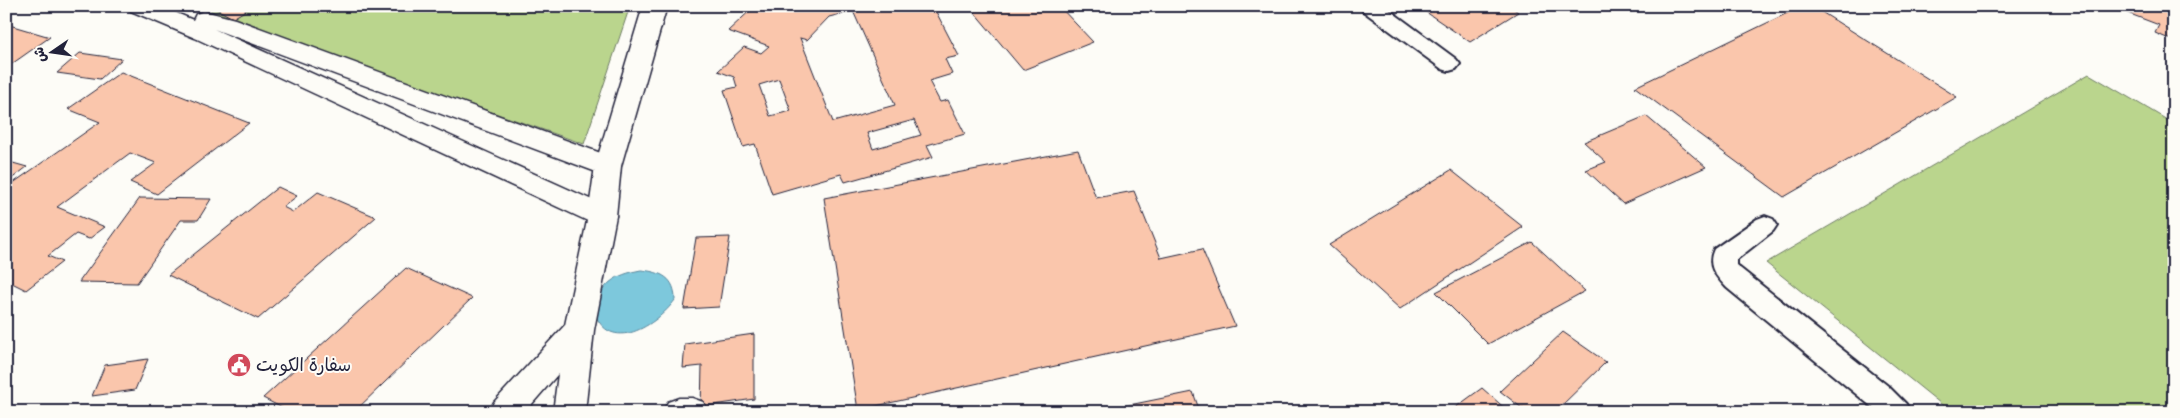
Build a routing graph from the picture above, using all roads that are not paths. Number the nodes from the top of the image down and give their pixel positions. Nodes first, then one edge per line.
1 (140, 6) edge
2 (655, 6) edge
3 (1370, 6) edge
4 (1449, 64) dead end
5 (608, 166) junction
6 (602, 216) junction
7 (1765, 225) dead end
8 (579, 330) junction
9 (515, 406) edge
10 (569, 412) edge
11 (679, 412) edge
12 (692, 412) edge
13 (1896, 412) edge

1 - 5 street
1 - 6 street
2 - 5 street
3 - 4 lane
5 - 6 street
6 - 8 street
7 - 13 lane
8 - 9 street
8 - 10 street
11 - 12 street

